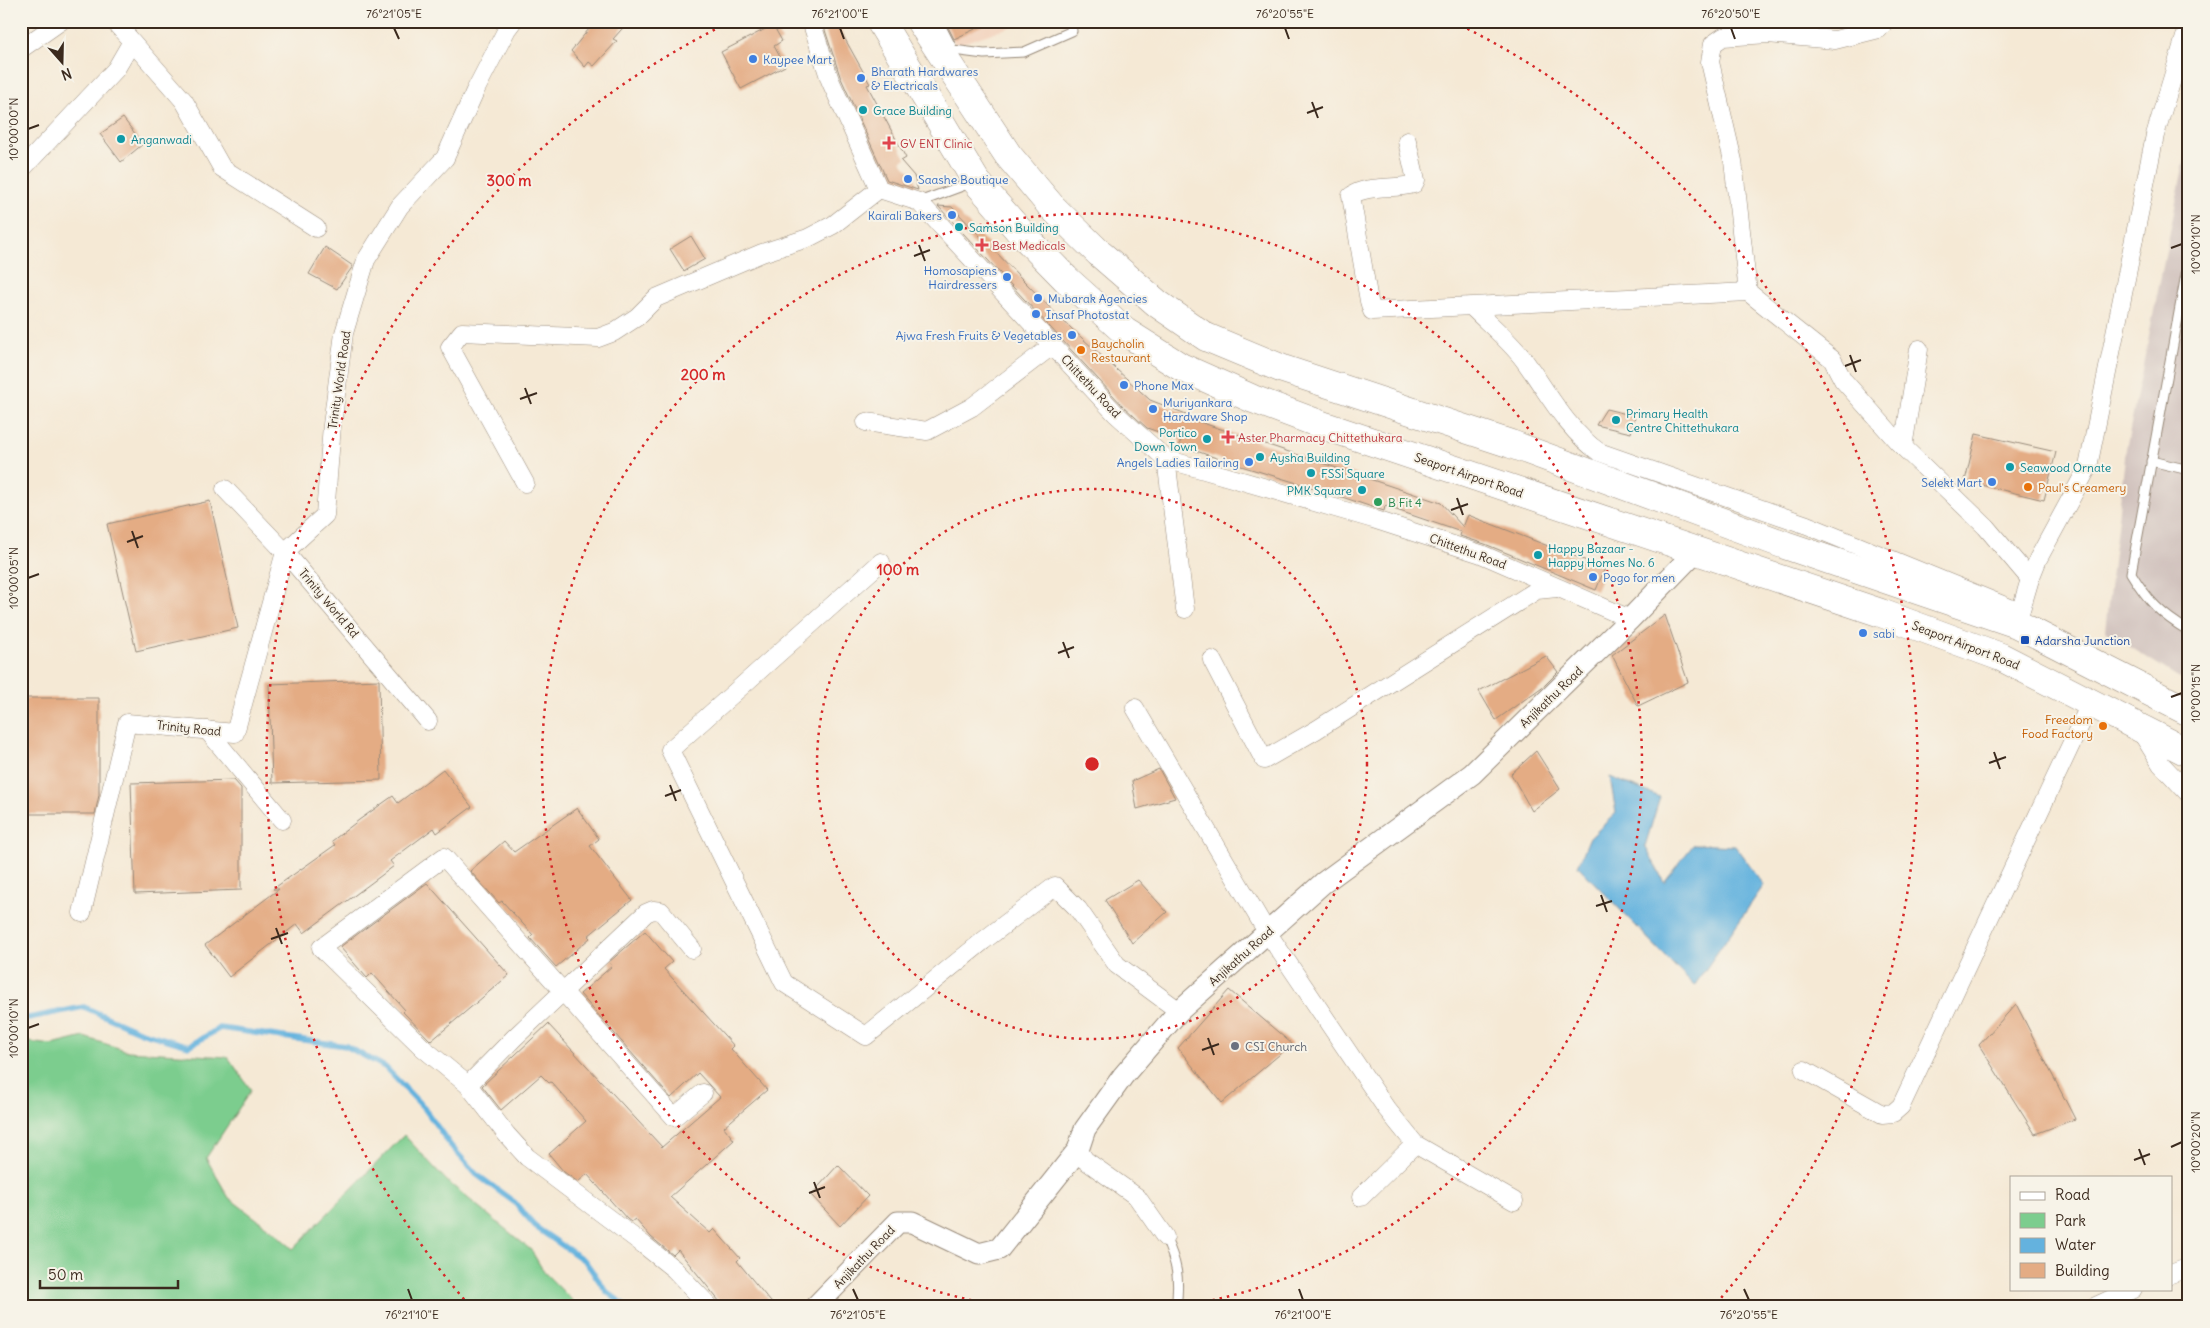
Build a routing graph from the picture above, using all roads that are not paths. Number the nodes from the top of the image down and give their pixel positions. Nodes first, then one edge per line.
1 (61, 21) edge
2 (114, 21) edge
3 (513, 21) edge
4 (811, 21) edge
5 (880, 21) edge
6 (920, 21) edge
7 (938, 21) edge
8 (1070, 21) edge
9 (1885, 21) edge
10 (2189, 24) edge
11 (132, 43) junction
12 (21, 49) edge
13 (1407, 141) dead end
14 (21, 170) edge
15 (976, 181) junction
16 (879, 189) junction
17 (920, 202) junction
18 (316, 228) dead end
19 (2189, 258) edge
20 (1748, 292) junction
21 (1472, 307) junction
22 (1053, 346) junction
23 (1919, 349) dead end
24 (866, 422) dead end
25 (1903, 447) junction
26 (1166, 459) junction
27 (2151, 462) junction
28 (2189, 470) edge
29 (525, 483) dead end
30 (225, 489) dead end
31 (285, 552) junction
32 (1695, 552) junction
33 (881, 562) dead end
34 (2030, 579) junction
35 (1557, 588) junction
36 (1185, 609) dead end
37 (2019, 618) junction
38 (1630, 619) junction
39 (2189, 631) edge
40 (1212, 660) dead end
41 (2091, 702) junction
42 (1135, 708) dead end
43 (2189, 712) edge
44 (428, 721) dead end
45 (2137, 725) junction
46 (207, 730) junction
47 (2189, 753) edge
48 (2189, 794) edge
49 (282, 820) dead end
50 (82, 913) dead end
51 (1267, 932) junction
52 (692, 949) dead end
53 (563, 992) junction
54 (1179, 1011) junction
55 (1804, 1070) dead end
56 (468, 1085) junction
57 (703, 1093) dead end
58 (1415, 1144) junction
59 (1078, 1150) junction
60 (1361, 1197) dead end
61 (1514, 1201) dead end
62 (1165, 1237) joint
63 (2189, 1267) edge
64 (2172, 1274) edge
65 (2131, 1290) edge
66 (710, 1307) edge
67 (815, 1307) edge
68 (1176, 1307) edge
69 (2094, 1307) edge

1 - 12 street
2 - 11 street
3 - 31 street, Trinity World Road
4 - 16 street
5 - 15 main road, Seaport Airport Road
6 - 37 main road
7 - 8 lane
9 - 20 street
10 - 34 street
11 - 14 street
11 - 18 street
13 - 21 street
15 - 17 lane
15 - 32 main road, Seaport Airport Road
16 - 17 street, Chittethu Road
16 - 29 street
17 - 22 street, Chittethu Road
19 - 27 lane
20 - 21 street
20 - 25 street
21 - 37 street
22 - 24 street
22 - 26 street, Chittethu Road
23 - 25 street
25 - 34 street
26 - 35 street, Chittethu Road
26 - 36 street
27 - 28 lane
27 - 39 lane
30 - 31 street, Trinity World Rd
31 - 44 street, Trinity World Rd
31 - 46 street, Trinity Road
32 - 38 street, Anjikathu Road
32 - 41 main road, Seaport Airport Road
33 - 54 street
34 - 37 street
35 - 38 street, Chittethu Road
35 - 40 street
37 - 43 main road
38 - 51 street, Anjikathu Road
41 - 45 main road, Seaport Airport Road
41 - 55 street
42 - 51 street
45 - 47 main road, Seaport Airport Road
45 - 48 street
46 - 49 street
46 - 50 street, Trinity Road
51 - 54 street, Anjikathu Road
51 - 58 street
52 - 53 street
53 - 56 street
53 - 56 street
53 - 57 street
54 - 59 street, Anjikathu Road
56 - 66 street
58 - 60 street
58 - 61 street
59 - 62 street
59 - 67 street, Anjikathu Road
62 - 68 lane
63 - 64 street
65 - 69 street

